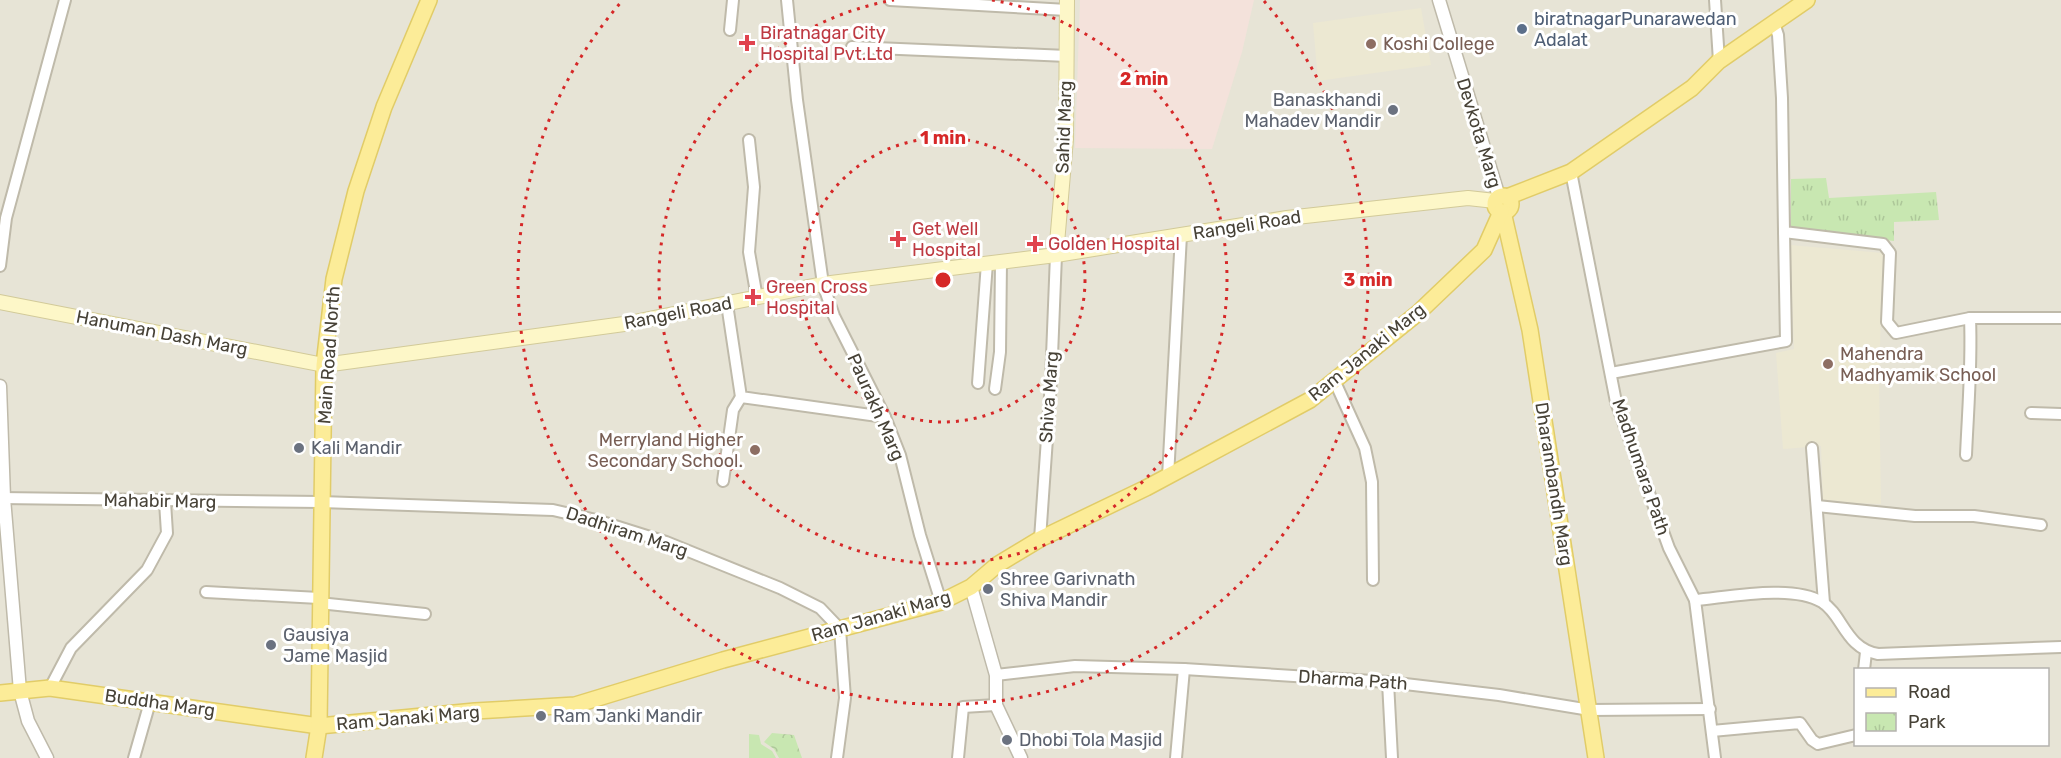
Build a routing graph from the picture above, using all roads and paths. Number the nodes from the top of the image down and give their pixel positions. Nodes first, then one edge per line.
1 (65, 0) edge
2 (429, 0) edge
3 (733, 0) edge
4 (787, 0) edge
5 (890, 0) edge
6 (1439, 0) edge
7 (1715, 0) edge
8 (1807, 0) edge
9 (1067, 5) edge
10 (1774, 23) junction
11 (730, 30) dead end
12 (852, 48) dead end
13 (1066, 56) junction
14 (1719, 61) junction
15 (749, 140) dead end
16 (1571, 172) junction
17 (1501, 204) junction
18 (1784, 232) junction
19 (1181, 235) junction
20 (1056, 255) junction
21 (994, 262) junction
22 (0, 266) edge
23 (823, 284) junction
24 (757, 298) junction
25 (0, 302) edge
26 (727, 304) junction
27 (1970, 318) junction
28 (2061, 318) edge
29 (980, 356) junction
30 (1000, 357) junction
31 (324, 365) junction
32 (1611, 373) junction
33 (1335, 382) junction
34 (978, 383) dead end
35 (0, 386) edge
36 (995, 389) dead end
37 (741, 397) junction
38 (2031, 413) dead end
39 (2061, 414) edge
40 (885, 417) junction
41 (1812, 448) dead end
42 (1965, 454) dead end
43 (1168, 477) junction
44 (723, 482) dead end
45 (2, 498) edge
46 (165, 502) junction
47 (321, 502) junction
48 (1817, 507) junction
49 (2041, 525) dead end
50 (1040, 539) junction
51 (1372, 580) dead end
52 (971, 587) junction
53 (206, 592) dead end
54 (319, 600) junction
55 (1695, 600) junction
56 (941, 602) junction
57 (1824, 603) junction
58 (425, 614) dead end
59 (840, 629) junction
60 (2061, 647) edge
61 (1866, 652) junction
62 (1864, 668) edge
63 (1184, 669) junction
64 (996, 675) junction
65 (1388, 682) junction
66 (50, 688) junction
67 (20, 691) junction
68 (0, 693) edge
69 (150, 702) junction
70 (996, 705) junction
71 (1710, 709) junction
72 (1590, 711) junction
73 (319, 726) junction
74 (1712, 731) junction
75 (1854, 735) edge
76 (47, 758) edge
77 (134, 758) edge
78 (314, 758) edge
79 (837, 758) edge
80 (958, 758) edge
81 (1021, 758) edge
82 (1176, 758) edge
83 (1392, 758) edge
84 (1596, 758) edge
85 (1715, 758) edge

1 - 22 street
2 - 31 main road, Main Road North
3 - 11 street
4 - 23 street, Paurakh Marg
5 - 9 street
6 - 17 street, Devkota Marg
7 - 14 street
8 - 10 main road
9 - 13 main road, Sahid Marg
10 - 14 main road
10 - 18 street
12 - 13 street
13 - 20 main road, Sahid Marg
14 - 16 main road
15 - 24 street
16 - 17 main road
16 - 32 street, Madhumara Path
17 - 19 main road, Rangeli Road
17 - 33 main road, Ram Janaki Marg
17 - 72 main road, Dharambandh Marg
18 - 27 street
18 - 32 street
19 - 20 main road, Rangeli Road
19 - 43 street
20 - 21 main road, Rangeli Road
20 - 50 street, Shiva Marg
21 - 23 main road, Rangeli Road
21 - 29 street
21 - 30 street
23 - 24 main road, Rangeli Road
23 - 40 street, Paurakh Marg
24 - 26 main road, Rangeli Road
25 - 31 main road, Hanuman Dash Marg
26 - 31 main road, Rangeli Road
26 - 37 street
27 - 28 street
27 - 42 street
29 - 30 street
29 - 34 street
30 - 36 street
31 - 47 main road, Main Road North
32 - 55 street, Madhumara Path
33 - 43 main road, Ram Janaki Marg
33 - 51 street
35 - 45 street
37 - 40 street
37 - 44 street
38 - 39 street
40 - 56 street, Paurakh Marg
41 - 48 street
43 - 50 main road, Ram Janaki Marg
45 - 46 street, Mahabir Marg
45 - 67 street
46 - 47 street, Mahabir Marg
46 - 66 street
47 - 54 main road, Main Road North
47 - 59 street, Dadhiram Marg
48 - 49 street
48 - 57 street
50 - 52 main road, Ram Janaki Marg
52 - 56 main road, Ram Janaki Marg
52 - 64 street
53 - 54 street
54 - 58 street
54 - 73 main road, Main Road North
55 - 57 street
55 - 71 street, Madhumara Path
56 - 59 main road, Ram Janaki Marg
57 - 61 street
59 - 73 main road, Ram Janaki Marg
59 - 79 street
60 - 61 street
61 - 62 street
63 - 64 street, Dharma Path
63 - 65 street, Dharma Path
63 - 82 street
64 - 70 street
65 - 72 street, Dharma Path
65 - 83 street
66 - 67 main road, Buddha Marg
66 - 69 main road, Buddha Marg
67 - 68 main road, Buddha Marg
67 - 76 street
69 - 73 main road, Buddha Marg
69 - 77 street
70 - 80 street
70 - 81 street
71 - 72 street, Dharma Path
71 - 74 street, Madhumara Path
72 - 84 main road, Dharambandh Marg
73 - 78 main road, Main Road North
74 - 75 street
74 - 85 street, Madhumara Path

